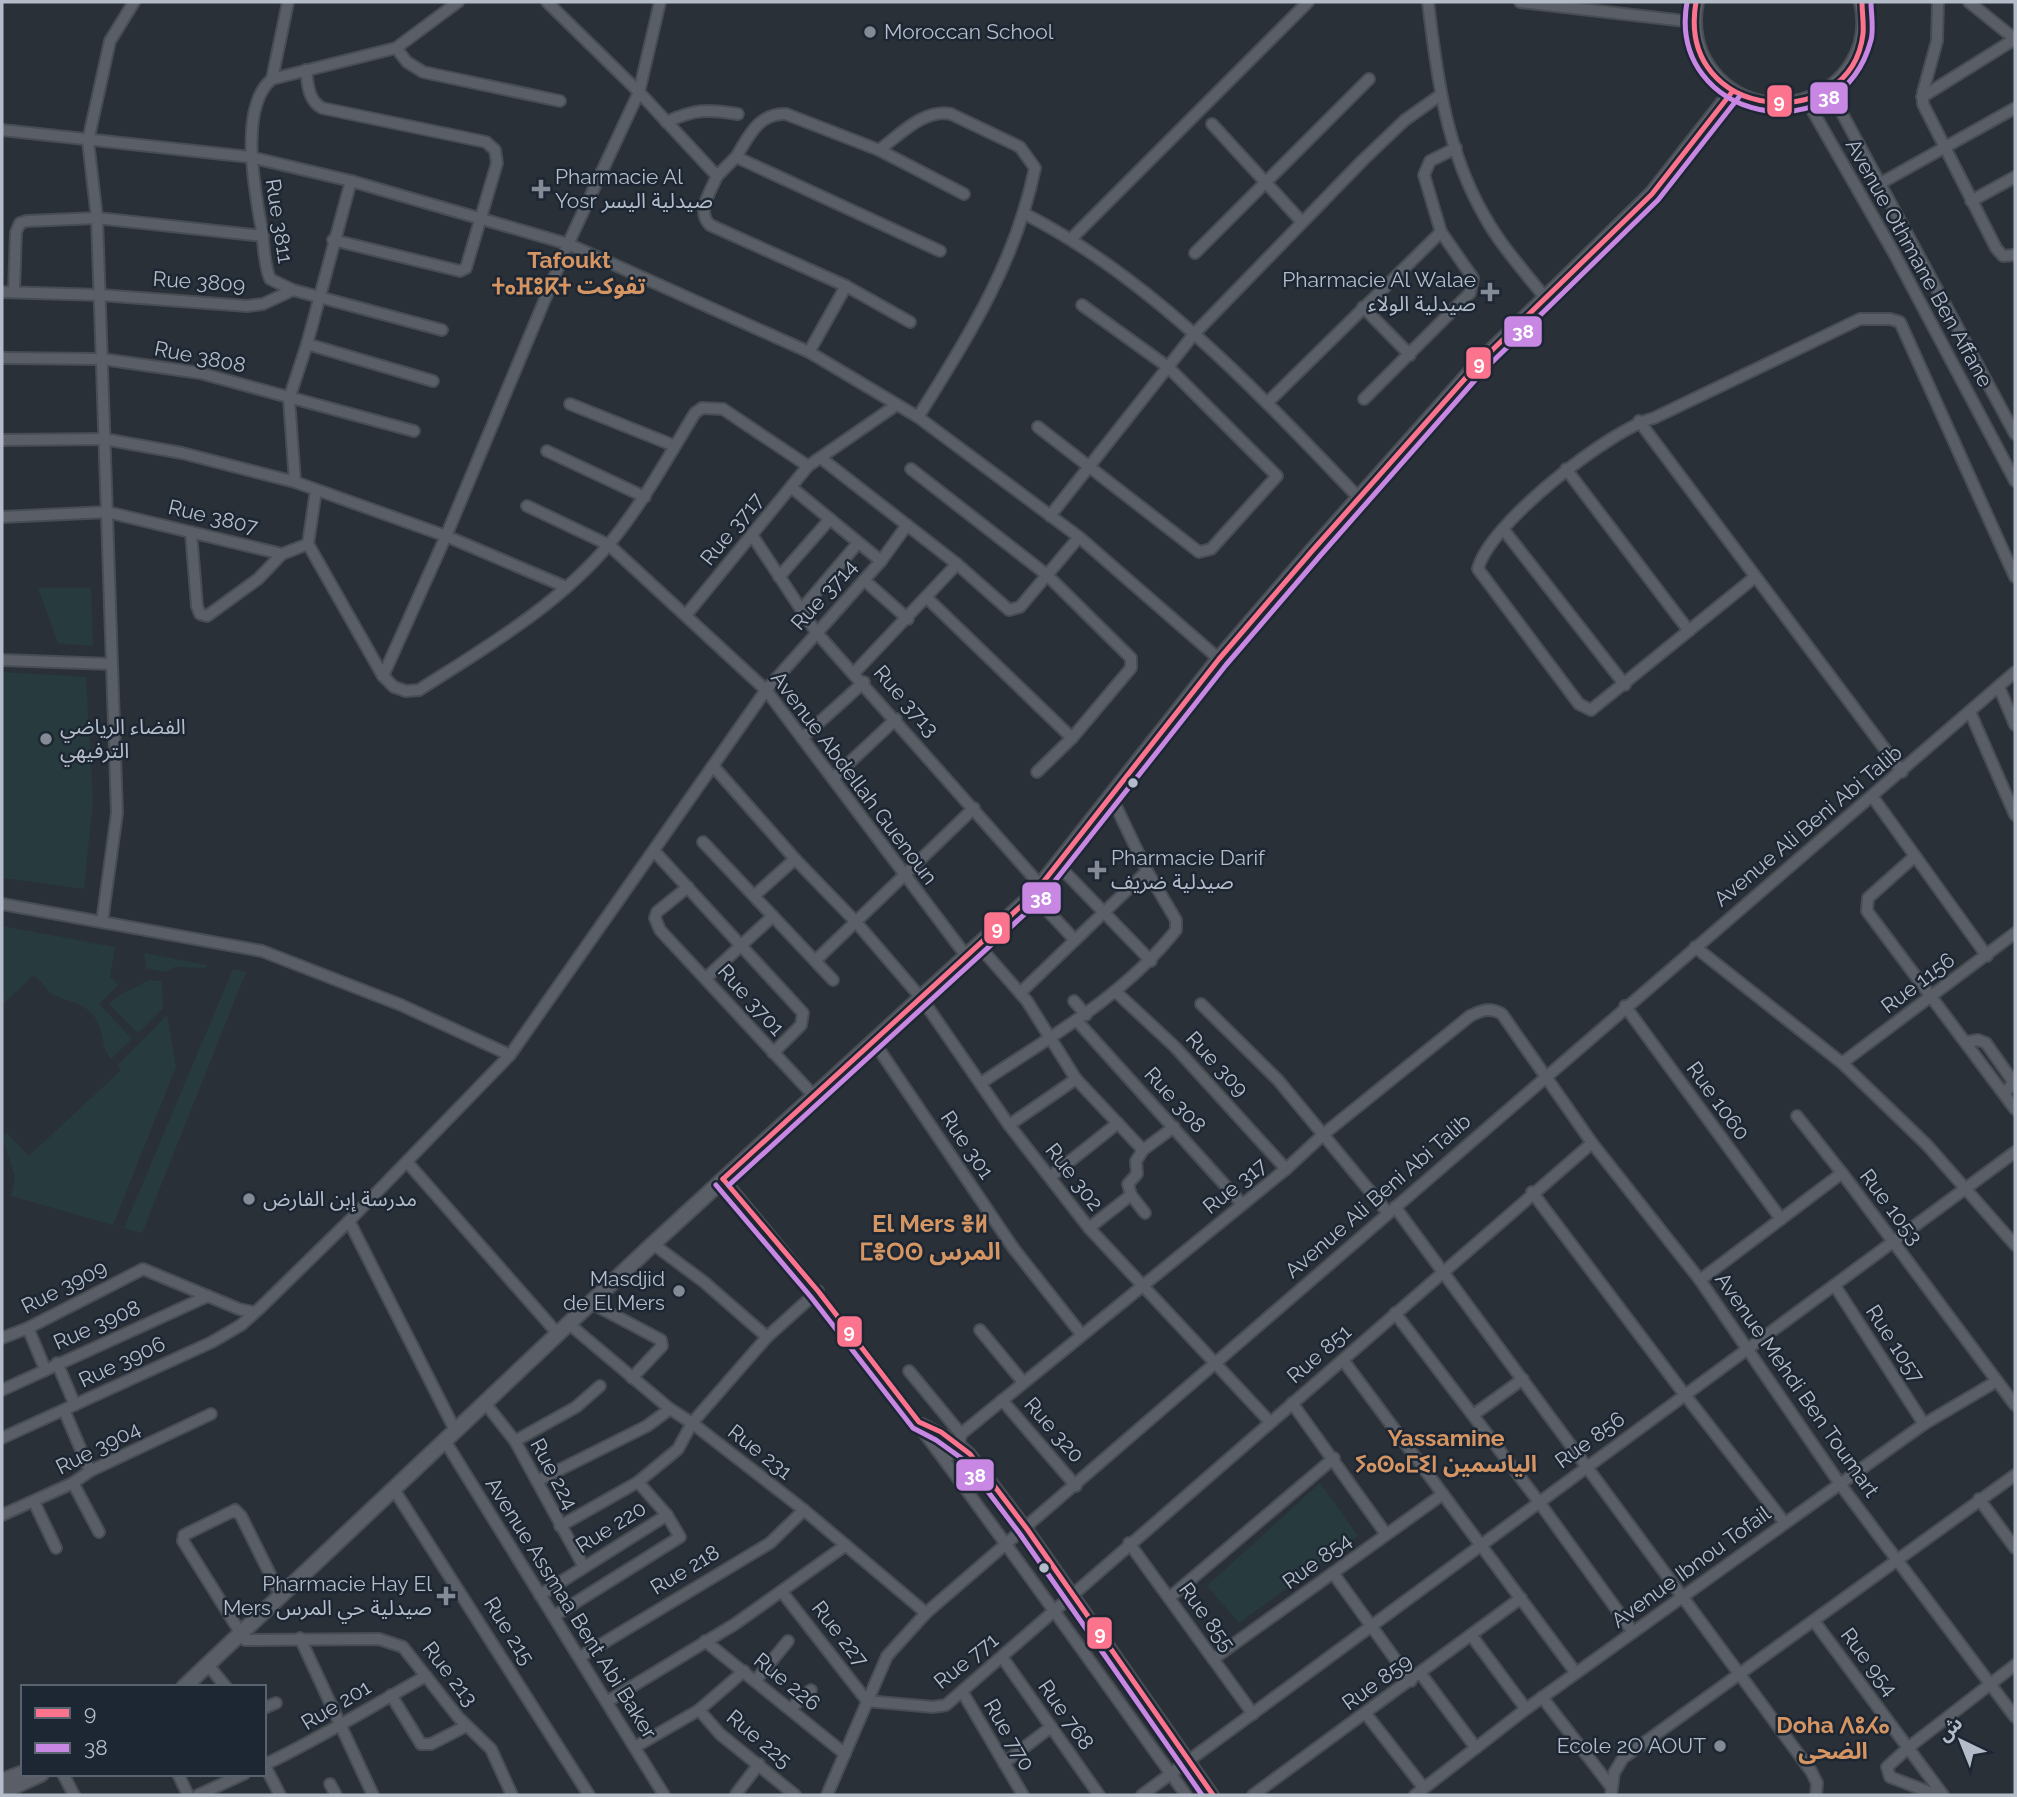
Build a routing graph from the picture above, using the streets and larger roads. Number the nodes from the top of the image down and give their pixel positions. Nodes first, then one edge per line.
1 (134, 2) edge
2 (288, 2) edge
3 (458, 2) edge
4 (547, 2) edge
5 (660, 2) edge
6 (1308, 2) edge
7 (1428, 2) edge
8 (1520, 2) edge
9 (1696, 2) edge
10 (1862, 2) edge
11 (1938, 2) edge
12 (1969, 2) edge
13 (1596, 6) edge
14 (1694, 22) junction
15 (2015, 39) edge
16 (396, 48) junction
17 (306, 70) junction
18 (272, 79) junction
19 (1370, 79) dead end
20 (1834, 85) junction
21 (639, 92) junction
22 (1732, 92) junction
23 (1439, 96) junction
24 (1922, 97) junction
25 (560, 101) dead end
26 (1807, 101) junction
27 (2015, 108) edge
28 (738, 114) dead end
29 (666, 122) junction
30 (1212, 124) dead end
31 (2, 130) edge
32 (88, 141) junction
33 (1456, 148) junction
34 (1944, 148) junction
35 (879, 150) junction
36 (250, 157) junction
37 (736, 157) junction
38 (717, 176) junction
39 (2015, 177) edge
40 (1266, 180) junction
41 (351, 181) junction
42 (1881, 183) junction
43 (964, 194) dead end
44 (1971, 201) junction
45 (1025, 214) junction
46 (481, 217) junction
47 (97, 218) junction
48 (1302, 222) junction
49 (1441, 232) junction
50 (262, 236) junction
51 (1071, 239) junction
52 (334, 240) junction
53 (568, 244) junction
54 (940, 251) dead end
55 (1195, 253) dead end
56 (2015, 255) edge
57 (846, 286) junction
58 (293, 290) junction
59 (8, 292) edge
60 (100, 295) junction
61 (320, 297) junction
62 (1546, 299) junction
63 (1082, 305) dead end
64 (1363, 307) junction
65 (910, 322) dead end
66 (442, 330) dead end
67 (1194, 334) junction
68 (307, 344) junction
69 (810, 352) junction
70 (1410, 355) junction
71 (2, 358) edge
72 (102, 359) junction
73 (1168, 367) junction
74 (433, 381) dead end
75 (289, 399) junction
76 (1364, 399) dead end
77 (1267, 403) junction
78 (570, 404) dead end
79 (895, 406) junction
80 (918, 417) junction
81 (1639, 421) junction
82 (1038, 427) dead end
83 (414, 431) dead end
84 (2015, 434) edge
85 (104, 439) junction
86 (2, 440) edge
87 (675, 446) junction
88 (547, 451) dead end
89 (822, 459) junction
90 (1089, 464) junction
91 (808, 466) junction
92 (911, 469) dead end
93 (1566, 469) junction
94 (2015, 481) edge
95 (295, 482) junction
96 (791, 486) junction
97 (316, 490) junction
98 (645, 497) junction
99 (1359, 498) junction
100 (527, 506) dead end
101 (107, 512) junction
102 (1050, 516) junction
103 (2, 517) edge
104 (830, 519) junction
105 (908, 525) junction
106 (1503, 529) junction
107 (191, 532) junction
108 (752, 535) junction
109 (446, 536) junction
110 (1079, 537) junction
111 (858, 543) junction
112 (308, 544) junction
113 (609, 545) junction
114 (282, 554) junction
115 (880, 561) junction
116 (957, 564) junction
117 (1047, 575) junction
118 (779, 577) junction
119 (1755, 577) junction
120 (2015, 577) edge
121 (864, 580) junction
122 (566, 587) junction
123 (928, 599) junction
124 (801, 610) junction
125 (686, 615) junction
126 (908, 619) junction
127 (1689, 631) junction
128 (816, 632) junction
129 (1219, 659) junction
130 (2, 660) edge
131 (111, 664) junction
132 (855, 672) junction
133 (2015, 672) edge
134 (383, 676) junction
135 (864, 682) junction
136 (1625, 685) junction
137 (1999, 687) junction
138 (766, 690) junction
139 (1970, 712) junction
140 (896, 719) junction
141 (2015, 725) edge
142 (802, 738) junction
143 (1072, 738) junction
144 (714, 767) junction
145 (1037, 772) dead end
146 (1902, 772) junction
147 (832, 778) junction
148 (1111, 796) junction
149 (1872, 796) junction
150 (974, 808) junction
151 (2015, 815) edge
152 (703, 842) dead end
153 (655, 852) junction
154 (1914, 857) junction
155 (794, 859) junction
156 (1058, 865) junction
157 (1147, 871) junction
158 (905, 876) junction
159 (688, 887) junction
160 (1037, 891) junction
161 (755, 895) junction
162 (2, 904) edge
163 (1104, 912) junction
164 (773, 916) junction
165 (855, 921) junction
166 (102, 922) junction
167 (2015, 933) edge
168 (1075, 940) junction
169 (742, 945) junction
170 (979, 946) junction
171 (1695, 947) junction
172 (1987, 956) junction
173 (967, 957) junction
174 (816, 960) junction
175 (1151, 961) junction
176 (706, 978) junction
177 (833, 980) dead end
178 (1115, 991) junction
179 (1020, 993) junction
180 (1933, 996) junction
181 (922, 999) junction
182 (1074, 1001) dead end
183 (1202, 1004) dead end
184 (1625, 1006) junction
185 (1082, 1018) junction
186 (1049, 1040) junction
187 (874, 1042) junction
188 (773, 1053) junction
189 (510, 1055) junction
190 (1842, 1063) junction
191 (1544, 1077) junction
192 (1076, 1079) junction
193 (981, 1083) junction
194 (814, 1096) junction
195 (2015, 1109) edge
196 (1797, 1116) dead end
197 (1118, 1123) junction
198 (1009, 1125) junction
199 (1174, 1127) junction
200 (1325, 1133) junction
201 (1592, 1143) junction
202 (1143, 1150) junction
203 (2015, 1152) edge
204 (407, 1162) junction
205 (1286, 1169) junction
206 (1842, 1173) junction
207 (1050, 1177) junction
208 (723, 1180) junction
209 (1967, 1188) junction
210 (1532, 1192) junction
211 (1131, 1195) junction
212 (1242, 1204) junction
213 (1392, 1210) junction
214 (1145, 1213) dead end
215 (1781, 1219) junction
216 (349, 1221) junction
217 (1089, 1228) junction
218 (1894, 1242) junction
219 (653, 1244) junction
220 (2015, 1245) edge
221 (1444, 1271) junction
222 (1700, 1280) junction
223 (1835, 1286) junction
224 (1142, 1287) junction
225 (818, 1292) junction
226 (208, 1296) junction
227 (591, 1303) junction
228 (253, 1312) junction
229 (1395, 1313) junction
230 (569, 1324) junction
231 (28, 1328) junction
232 (980, 1330) dead end
233 (558, 1334) junction
234 (1082, 1335) junction
235 (767, 1337) junction
236 (2, 1338) edge
237 (1748, 1350) junction
238 (1343, 1360) junction
239 (57, 1363) junction
240 (1216, 1364) junction
241 (45, 1368) junction
242 (909, 1371) dead end
243 (632, 1378) junction
244 (1523, 1379) junction
245 (1997, 1381) junction
246 (1024, 1382) junction
247 (600, 1385) dead end
248 (2, 1388) edge
249 (1685, 1395) junction
250 (1002, 1400) junction
251 (485, 1403) junction
252 (1292, 1404) junction
253 (75, 1405) junction
254 (2015, 1405) edge
255 (670, 1409) junction
256 (64, 1410) junction
257 (211, 1414) dead end
258 (1473, 1415) junction
259 (1270, 1422) junction
260 (692, 1423) junction
261 (919, 1423) junction
262 (1924, 1424) junction
263 (450, 1435) junction
264 (2, 1438) edge
265 (960, 1439) junction
266 (514, 1441) junction
267 (1334, 1458) junction
268 (946, 1459) junction
269 (1589, 1466) junction
270 (90, 1471) junction
271 (2015, 1475) edge
272 (537, 1481) junction
273 (638, 1482) junction
274 (73, 1483) junction
275 (1840, 1483) junction
276 (1076, 1486) junction
277 (393, 1488) junction
278 (1443, 1494) junction
279 (1979, 1499) junction
280 (34, 1502) junction
281 (1539, 1502) junction
282 (804, 1510) junction
283 (2, 1515) edge
284 (667, 1515) junction
285 (1785, 1523) junction
286 (560, 1526) junction
287 (1027, 1529) junction
288 (99, 1532) dead end
289 (1385, 1534) junction
290 (1129, 1543) junction
291 (1009, 1544) junction
292 (1482, 1544) junction
293 (846, 1545) junction
294 (56, 1548) dead end
295 (2015, 1548) edge
296 (1898, 1558) junction
297 (584, 1567) junction
298 (1333, 1573) junction
299 (782, 1591) junction
300 (281, 1594) junction
301 (540, 1595) junction
302 (1071, 1595) junction
303 (1682, 1597) junction
304 (1169, 1598) junction
305 (1521, 1598) junction
306 (1054, 1610) junction
307 (926, 1613) junction
308 (554, 1616) junction
309 (1814, 1621) junction
310 (1371, 1627) junction
311 (1633, 1632) junction
312 (239, 1634) junction
313 (1472, 1635) junction
314 (300, 1638) junction
315 (705, 1641) junction
316 (788, 1641) dead end
317 (580, 1657) junction
318 (1002, 1657) junction
319 (1213, 1659) junction
320 (208, 1665) junction
321 (2015, 1665) edge
322 (744, 1671) junction
323 (1576, 1673) junction
324 (1740, 1673) junction
325 (426, 1675) junction
326 (1416, 1678) junction
327 (756, 1680) junction
328 (1990, 1683) junction
329 (186, 1685) edge
330 (224, 1685) edge
331 (811, 1690) dead end
332 (963, 1693) junction
333 (391, 1695) junction
334 (1542, 1697) junction
335 (608, 1701) junction
336 (867, 1701) junction
337 (276, 1703) dead end
338 (266, 1708) edge
339 (790, 1709) junction
340 (1527, 1709) junction
341 (699, 1710) junction
342 (1252, 1714) junction
343 (1366, 1714) junction
344 (2015, 1717) edge
345 (340, 1726) junction
346 (467, 1726) junction
347 (1051, 1727) junction
348 (635, 1747) junction
349 (1909, 1747) junction
350 (1476, 1748) junction
351 (845, 1754) junction
352 (1189, 1761) junction
353 (1004, 1763) junction
354 (266, 1764) edge
355 (759, 1764) junction
356 (266, 1769) edge
357 (21, 1774) edge
358 (1171, 1774) junction
359 (37, 1776) edge
360 (65, 1776) edge
361 (179, 1776) edge
362 (240, 1776) edge
363 (2, 1781) edge
364 (330, 1784) dead end
365 (1419, 1791) edge
366 (2, 1792) edge
367 (1611, 1792) edge
368 (736, 1794) edge
369 (74, 1795) edge
370 (188, 1795) edge
371 (198, 1795) edge
372 (280, 1795) edge
373 (336, 1795) edge
374 (373, 1795) edge
375 (512, 1795) edge
376 (589, 1795) edge
377 (664, 1795) edge
378 (795, 1795) edge
379 (827, 1795) edge
380 (1023, 1795) edge
381 (1100, 1795) edge
382 (1142, 1795) edge
383 (1186, 1795) edge
384 (1213, 1795) edge
385 (1253, 1795) edge
386 (1816, 1795) edge
387 (1937, 1795) edge
388 (1943, 1795) edge

1 - 32 street
2 - 18 street, Rue 3811
3 - 16 street
4 - 21 street
5 - 21 street
6 - 51 street
7 - 23 street
8 - 13 street
9 - 14 street
10 - 20 street
11 - 24 street
12 - 15 street
13 - 14 street
14 - 22 street
15 - 24 street
16 - 17 street
16 - 25 street
17 - 18 street
17 - 46 street
18 - 36 street, Rue 3811
19 - 40 street
20 - 26 street
20 - 42 street, Avenue Othmane Ben Affane
21 - 29 street
21 - 53 street
22 - 26 street
22 - 62 street
23 - 33 street
23 - 48 street
24 - 34 street
26 - 94 street, Avenue Othmane Ben Affane
27 - 34 street
28 - 29 street
29 - 38 street
30 - 40 street
31 - 32 street
32 - 36 street
32 - 47 street
33 - 49 street
33 - 62 street
34 - 42 street
34 - 44 street
35 - 37 street
35 - 43 street
35 - 45 street
36 - 41 street
36 - 50 street, Rue 3811
37 - 38 street
37 - 54 street
38 - 57 street
39 - 44 street
40 - 48 street
40 - 55 street
41 - 46 street
41 - 52 street
42 - 84 street, Avenue Othmane Ben Affane
44 - 56 street
45 - 51 street
45 - 80 street
46 - 52 street
46 - 53 street
47 - 50 street
47 - 59 street
47 - 60 street
48 - 67 street
49 - 64 street
49 - 70 street
50 - 58 street, Rue 3811
51 - 67 street
52 - 61 street
53 - 69 street
53 - 109 street
57 - 65 street
57 - 69 street
58 - 60 street, Rue 3809
58 - 61 street, Rue 3811
59 - 60 street, Rue 3809
60 - 72 street
61 - 66 street, Rue 3811
61 - 68 street
62 - 99 street
63 - 73 street
64 - 70 street
64 - 77 street
67 - 73 street
67 - 77 street
68 - 74 street
68 - 75 street
69 - 79 street
70 - 76 street
71 - 72 street, Rue 3808
72 - 75 street, Rue 3808
72 - 85 street
73 - 90 street
73 - 90 street
75 - 83 street, Rue 3808
75 - 95 street
77 - 99 street
78 - 87 street
79 - 80 street
79 - 89 street
80 - 102 street
81 - 93 street
81 - 119 street
81 - 120 street
82 - 90 street
85 - 86 street
85 - 95 street
85 - 101 street
87 - 91 street
87 - 98 street
88 - 98 street
89 - 91 street
89 - 105 street
90 - 102 street
91 - 96 street, Rue 3717
92 - 117 street
93 - 106 street
93 - 127 street
95 - 97 street
96 - 104 street
96 - 108 street, Rue 3717
97 - 109 street
97 - 112 street
98 - 113 street
99 - 129 street
100 - 113 street, Avenue Abdellah Guenoun
101 - 103 street, Rue 3807
101 - 107 street, Rue 3807
101 - 131 street
102 - 110 street
104 - 111 street
104 - 118 street
105 - 115 street, Rue 3714
105 - 116 street
106 - 136 street
106 - 136 street
107 - 114 street, Rue 3807
107 - 114 street
108 - 118 street, Rue 3713
108 - 125 street, Rue 3717
109 - 122 street
109 - 134 street
110 - 117 street
110 - 129 street
111 - 115 street
111 - 124 street
112 - 114 street, Rue 3807
112 - 134 street
113 - 122 street
113 - 125 street, Avenue Abdellah Guenoun
115 - 121 street, Rue 3714
116 - 117 street
116 - 123 street
117 - 143 street
118 - 124 street, Rue 3713
119 - 127 street
119 - 146 street
121 - 126 street
121 - 128 street, Rue 3714
122 - 134 street
123 - 126 street
123 - 143 street
124 - 128 street, Rue 3713
125 - 138 street, Avenue Abdellah Guenoun
126 - 132 street
127 - 136 street
128 - 132 street, Rue 3713
128 - 138 street, Rue 3714
129 - 148 street
130 - 131 street
131 - 166 street
132 - 135 street, Rue 3713
133 - 137 street, Avenue Ali Beni Abi Talib
135 - 140 street, Rue 3713
135 - 142 street
137 - 139 street, Avenue Ali Beni Abi Talib
137 - 141 street
138 - 142 street, Avenue Abdellah Guenoun
138 - 144 street, Rue 3714
139 - 146 street, Avenue Ali Beni Abi Talib
139 - 151 street
140 - 147 street
140 - 150 street, Rue 3713
142 - 147 street, Avenue Abdellah Guenoun
143 - 145 street
144 - 153 street, Rue 3714
144 - 155 street, Rue 302
146 - 149 street, Avenue Ali Beni Abi Talib
147 - 158 street, Avenue Abdellah Guenoun
148 - 156 street
148 - 157 street
149 - 154 street
149 - 171 street, Avenue Ali Beni Abi Talib
150 - 158 street
150 - 160 street, Rue 3713
152 - 161 street
153 - 159 street
153 - 189 street, Rue 3714
154 - 172 street
154 - 180 street
155 - 161 street
155 - 165 street, Rue 302
156 - 160 street
156 - 163 street
157 - 163 street
157 - 175 street
158 - 165 street
158 - 173 street, Avenue Abdellah Guenoun
159 - 169 street
159 - 176 street, Rue 3701
160 - 168 street, Rue 3713
160 - 170 street
161 - 164 street
162 - 166 street
163 - 168 street
163 - 175 street
164 - 169 street
164 - 174 street
165 - 174 street
165 - 181 street, Rue 302
166 - 189 street
167 - 172 street, Rue 1156
168 - 179 street
169 - 176 street
169 - 188 street
170 - 173 street
170 - 179 street
171 - 184 street, Avenue Ali Beni Abi Talib
171 - 190 street
172 - 180 street, Rue 1156
173 - 181 street
174 - 177 street
175 - 178 street
176 - 188 street, Rue 3701
178 - 185 street
178 - 205 street, Rue 309
179 - 186 street
180 - 190 street, Rue 1156
180 - 195 street
181 - 187 street
181 - 193 street, Rue 302
182 - 185 street, Rue 308
183 - 200 street
184 - 191 street, Avenue Ali Beni Abi Talib
184 - 215 street, Rue 1060
185 - 186 street
185 - 199 street, Rue 308
186 - 192 street
186 - 193 street
187 - 194 street
187 - 234 street, Rue 301
188 - 194 street, Rue 3701
189 - 204 street, Rue 3906
190 - 209 street
191 - 200 street, Rue 317
191 - 201 street, Avenue Mehdi Ben Toumart
191 - 213 street, Avenue Ali Beni Abi Talib
192 - 197 street
192 - 198 street
193 - 198 street, Rue 302
194 - 208 street
196 - 206 street
197 - 202 street
197 - 207 street
198 - 207 street, Rue 302
199 - 202 street
199 - 212 street, Rue 308
200 - 205 street, Rue 317
200 - 213 street
201 - 210 street, Rue 851
201 - 222 street, Avenue Mehdi Ben Toumart
202 - 211 street
203 - 209 street, Rue 856
204 - 216 street, Rue 3906
204 - 233 street
205 - 212 street, Rue 317
206 - 215 street, Rue 1053
206 - 218 street, Rue 1053
207 - 217 street, Rue 302
208 - 219 street
208 - 225 street
209 - 218 street, Rue 856
209 - 220 street
210 - 221 street, Rue 851
210 - 249 street
211 - 214 street
211 - 217 street
212 - 224 street, Rue 317
213 - 221 street
213 - 240 street, Avenue Ali Beni Abi Talib
215 - 222 street, Rue 1053
216 - 228 street, Rue 3906
216 - 263 street, Avenue Assmaa Bent Abi Baker
217 - 224 street, Rue 302
218 - 223 street, Rue 856
218 - 245 street, Rue 1053
219 - 227 street
219 - 235 street
221 - 229 street, Rue 851
221 - 244 street
222 - 237 street, Avenue Mehdi Ben Toumart
223 - 237 street, Rue 856
223 - 262 street, Rue 1057
224 - 234 street, Rue 317
224 - 240 street, Rue 302
225 - 235 street
225 - 261 street
226 - 228 street
226 - 231 street, Rue 3909
226 - 239 street, Rue 3908
227 - 230 street
227 - 243 street
228 - 253 street, Rue 3906
229 - 238 street, Rue 851
229 - 258 street
230 - 233 street
230 - 243 street, Rue 231
231 - 236 street, Rue 3909
231 - 241 street
232 - 246 street
233 - 251 street
234 - 246 street, Rue 317
235 - 260 street
237 - 249 street, Rue 856
237 - 275 street, Avenue Mehdi Ben Toumart
238 - 252 street, Rue 851
238 - 278 street
239 - 241 street, Rue 3908
239 - 253 street
240 - 259 street, Rue 302
240 - 276 street, Avenue Ali Beni Abi Talib
241 - 248 street, Rue 3908
242 - 265 street
243 - 255 street, Rue 231
244 - 258 street
244 - 269 street
245 - 254 street, Rue 1053
245 - 262 street, Avenue Ibnou Tofail
246 - 250 street, Rue 317
247 - 266 street
249 - 269 street, Rue 856
249 - 285 street
250 - 265 street, Rue 317
250 - 276 street, Rue 320
251 - 263 street
251 - 266 street, Rue 224
252 - 259 street, Rue 851
252 - 267 street
253 - 256 street, Rue 3906
255 - 260 street, Rue 231
255 - 272 street
256 - 264 street, Rue 3906
256 - 270 street
257 - 270 street, Rue 3904
258 - 281 street
259 - 290 street, Rue 851
260 - 273 street
260 - 282 street, Rue 231
261 - 265 street
261 - 268 street
262 - 275 street, Avenue Ibnou Tofail
263 - 277 street
263 - 301 street, Avenue Assmaa Bent Abi Baker
265 - 268 street, Rue 317
265 - 287 street
266 - 272 street, Rue 224
267 - 289 street
267 - 304 street
268 - 291 street
269 - 281 street, Rue 856
269 - 303 street
270 - 274 street, Rue 3904
271 - 279 street
272 - 286 street, Rue 224
273 - 284 street
273 - 286 street
274 - 280 street, Rue 3904
274 - 288 street
275 - 285 street, Avenue Ibnou Tofail
275 - 296 street, Avenue Mehdi Ben Toumart
276 - 287 street, Avenue Ali Beni Abi Talib
277 - 300 street
277 - 376 street, Rue 215
278 - 289 street, Rue 854
278 - 292 street
279 - 295 street
279 - 296 street
280 - 283 street, Rue 3904
280 - 294 street
281 - 292 street, Rue 856
281 - 311 street
282 - 293 street, Rue 231
282 - 317 street, Rue 218
284 - 297 street, Rue 220
284 - 308 street
285 - 303 street, Avenue Ibnou Tofail
286 - 297 street, Rue 224
287 - 291 street, Avenue Ali Beni Abi Talib
287 - 302 street
289 - 298 street, Rue 854
290 - 302 street, Rue 851
290 - 304 street, Rue 855
291 - 306 street
291 - 307 street, Avenue Ali Beni Abi Talib
292 - 305 street
292 - 310 street, Rue 856
293 - 299 street
293 - 307 street, Rue 231
296 - 309 street
296 - 328 street, Avenue Mehdi Ben Toumart
297 - 301 street, Rue 220
298 - 310 street
298 - 319 street, Rue 854
299 - 315 street
299 - 336 street, Rue 227
300 - 312 street
300 - 312 street
301 - 308 street, Avenue Assmaa Bent Abi Baker
302 - 306 street, Rue 771
302 - 352 street
303 - 311 street, Avenue Ibnou Tofail
303 - 324 street
304 - 319 street, Rue 855
305 - 313 street, Rue 859
305 - 323 street
306 - 318 street, Rue 771
306 - 358 street
307 - 336 street, Avenue Ali Beni Abi Talib
308 - 317 street, Avenue Assmaa Bent Abi Baker
309 - 324 street
309 - 349 street, Rue 954
310 - 326 street
310 - 342 street, Rue 856
311 - 323 street, Avenue Ibnou Tofail
312 - 314 street, Rue 213
312 - 320 street
313 - 326 street, Rue 859
313 - 340 street
314 - 325 street, Rue 213
314 - 345 street
315 - 322 street, Rue 226
315 - 335 street
316 - 327 street
317 - 335 street, Avenue Assmaa Bent Abi Baker
318 - 332 street, Rue 771
318 - 347 street, Rue 768
319 - 342 street, Rue 855
320 - 329 street
320 - 330 street
321 - 328 street
322 - 327 street, Rue 226
322 - 341 street
323 - 334 street, Avenue Ibnou Tofail
324 - 367 street
324 - 386 street
325 - 333 street, Rue 201
325 - 346 street, Rue 213
326 - 343 street, Rue 859
326 - 350 street
327 - 339 street, Rue 226
328 - 344 street, Avenue Mehdi Ben Toumart
328 - 349 street
331 - 339 street
332 - 336 street, Rue 771
332 - 353 street, Rue 770
333 - 345 street, Rue 201
333 - 346 street
334 - 340 street, Avenue Ibnou Tofail
334 - 367 street
335 - 348 street, Avenue Assmaa Bent Abi Baker
336 - 351 street, Avenue Ali Beni Abi Talib
337 - 338 street
339 - 351 street, Rue 226
340 - 350 street, Avenue Ibnou Tofail
341 - 348 street
341 - 355 street, Rue 225
342 - 352 street, Rue 856
343 - 365 street
343 - 385 street, Rue 859
345 - 354 street, Rue 201
345 - 374 street
346 - 375 street, Rue 213
347 - 353 street
347 - 381 street, Rue 768
348 - 377 street, Avenue Assmaa Bent Abi Baker
349 - 387 street
349 - 388 street, Rue 954
350 - 365 street, Avenue Ibnou Tofail
351 - 379 street, Avenue Ali Beni Abi Talib
352 - 358 street, Rue 856
352 - 384 street
353 - 380 street, Rue 770
355 - 368 street
355 - 378 street, Rue 225
356 - 372 street
357 - 363 street
358 - 382 street, Rue 856
358 - 383 street
359 - 366 street
360 - 369 street
361 - 370 street
362 - 371 street
364 - 373 street

